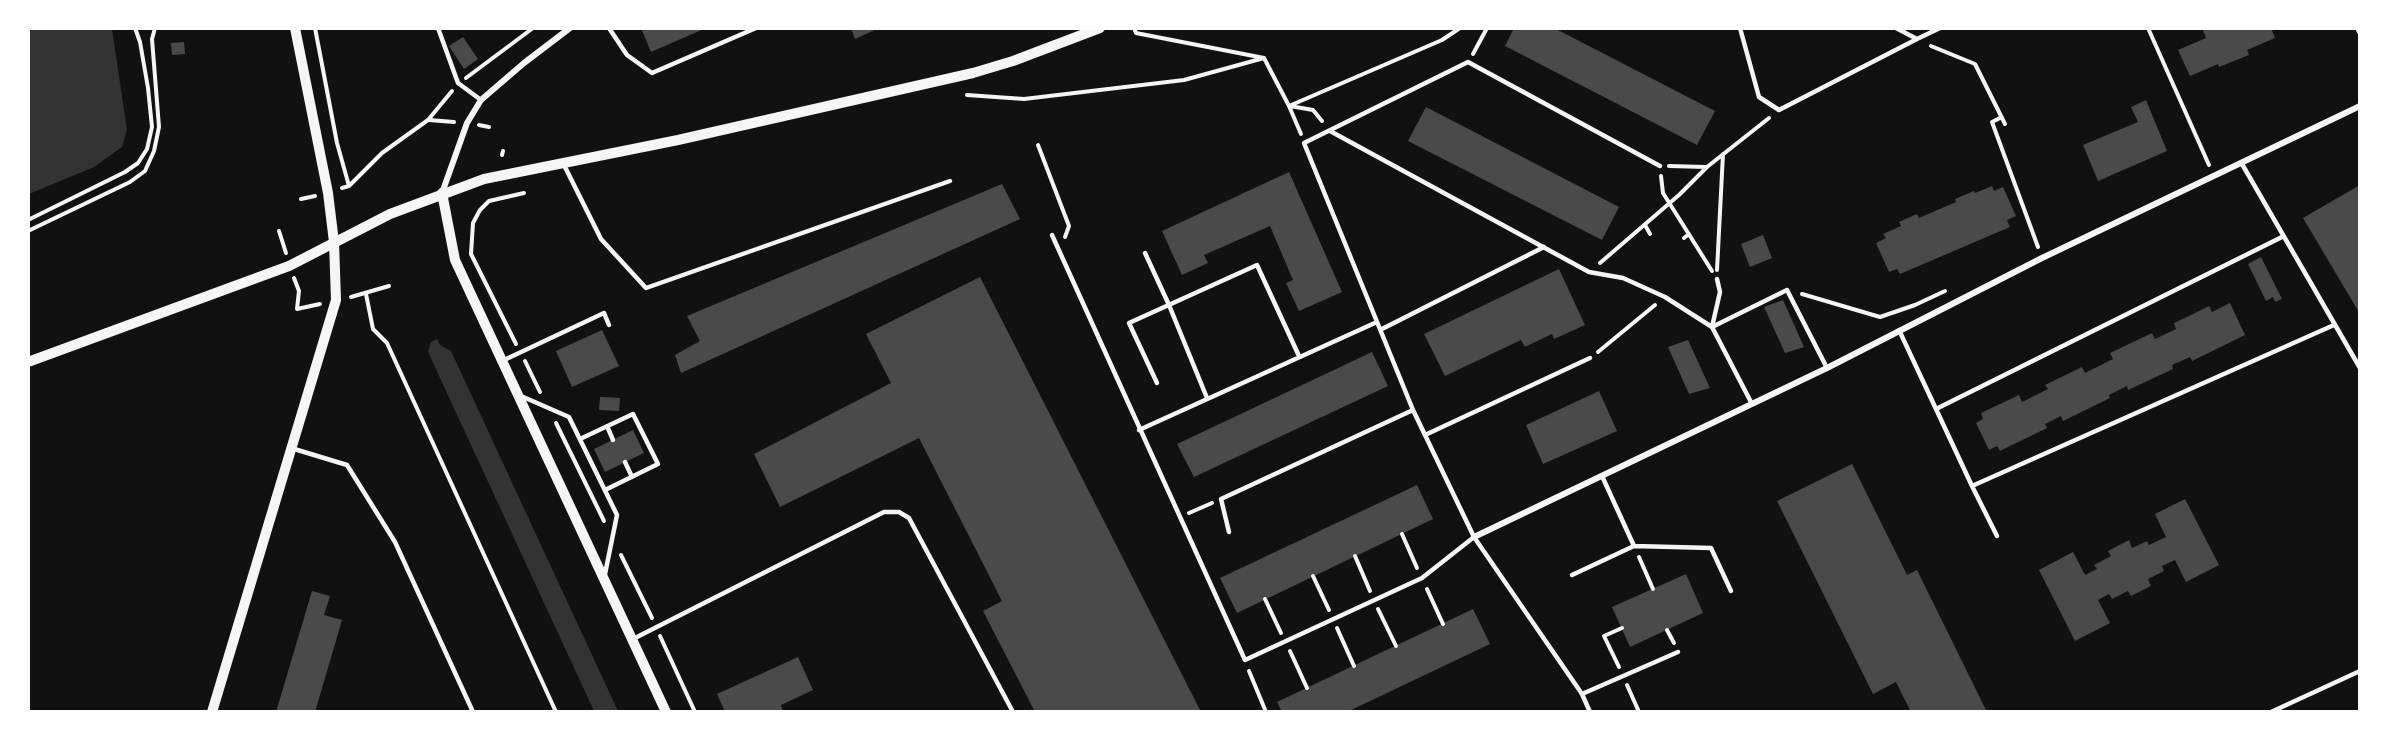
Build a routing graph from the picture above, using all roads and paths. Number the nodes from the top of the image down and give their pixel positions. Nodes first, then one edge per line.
1 (135, 28) edge
2 (155, 28) edge
3 (295, 28) edge
4 (315, 28) edge
5 (438, 28) edge
6 (533, 28) edge
7 (570, 28) edge
8 (609, 28) edge
9 (756, 28) edge
10 (1100, 28) edge
11 (1134, 28) edge
12 (1460, 28) edge
13 (1487, 28) edge
14 (1740, 28) edge
15 (1896, 28) edge
16 (1940, 28) edge
17 (2148, 28) edge
18 (1917, 39) junction
19 (1264, 58) junction
20 (1468, 62) junction
21 (459, 84) junction
22 (967, 95) dead end
23 (481, 100) junction
24 (1289, 105) junction
25 (2360, 106) edge
26 (1779, 110) junction
27 (2000, 118) junction
28 (2005, 124) dead end
29 (1330, 131) junction
30 (1304, 143) junction
31 (1038, 145) dead end
32 (1723, 153) junction
33 (563, 163) junction
34 (2242, 164) junction
35 (1660, 166) junction
36 (1707, 167) junction
37 (2215, 177) junction
38 (950, 181) dead end
39 (349, 186) junction
40 (442, 193) junction
41 (328, 194) junction
42 (301, 199) dead end
43 (1669, 204) junction
44 (28, 220) edge
45 (1645, 225) junction
46 (1070, 226) dead end
47 (28, 231) edge
48 (279, 231) dead end
49 (1650, 234) dead end
50 (1689, 234) junction
51 (1052, 235) dead end
52 (2282, 237) junction
53 (1684, 238) dead end
54 (334, 242) junction
55 (1544, 247) junction
56 (2038, 247) junction
57 (2028, 252) dead end
58 (1145, 253) dead end
59 (2042, 258) junction
60 (289, 266) junction
61 (1718, 266) dead end
62 (1589, 272) junction
63 (1717, 279) joint
64 (389, 286) dead end
65 (1787, 290) junction
66 (1946, 291) dead end
67 (366, 294) junction
68 (1665, 297) junction
69 (336, 300) junction
70 (1169, 305) junction
71 (1377, 322) junction
72 (609, 325) dead end
73 (2334, 325) junction
74 (1712, 327) junction
75 (1382, 329) junction
76 (1899, 330) junction
77 (1299, 356) junction
78 (1590, 358) joint
79 (502, 361) junction
80 (28, 362) edge
81 (1827, 368) junction
82 (2360, 368) edge
83 (1157, 383) dead end
84 (518, 394) junction
85 (1207, 398) junction
86 (1752, 404) junction
87 (1936, 409) junction
88 (1413, 411) junction
89 (607, 426) junction
90 (1139, 429) junction
91 (1425, 435) junction
92 (580, 440) junction
93 (614, 440) dead end
94 (291, 448) junction
95 (625, 462) dead end
96 (1602, 476) junction
97 (632, 477) junction
98 (1972, 486) junction
99 (605, 490) junction
100 (1221, 499) junction
101 (1180, 517) junction
102 (1229, 532) dead end
103 (1996, 536) dead end
104 (1474, 537) junction
105 (1634, 546) junction
106 (1572, 575) dead end
107 (604, 577) junction
108 (1653, 589) dead end
109 (1731, 591) dead end
110 (657, 628) junction
111 (1622, 628) dead end
112 (633, 639) junction
113 (1678, 652) dead end
114 (1245, 660) junction
115 (2360, 671) edge
116 (1623, 676) junction
117 (1582, 694) junction
118 (212, 711) edge
119 (474, 711) edge
120 (556, 711) edge
121 (666, 711) edge
122 (695, 711) edge
123 (1013, 711) edge
124 (1266, 711) edge
125 (1590, 711) edge
126 (1639, 711) edge
127 (2271, 711) edge

1 - 44 path
2 - 47 path
3 - 41 street
4 - 39 path
5 - 21 lane
6 - 21 path
7 - 23 street
8 - 9 lane
10 - 33 street
11 - 19 path
12 - 24 path
13 - 20 path
14 - 26 lane
15 - 18 lane
16 - 18 lane
17 - 37 path
18 - 26 lane
18 - 27 path
19 - 22 path
19 - 24 path
20 - 29 lane
20 - 35 lane
21 - 23 lane
21 - 39 path
23 - 40 street
24 - 29 path
24 - 30 path
25 - 34 street
26 - 32 path
27 - 28 path
27 - 56 path
29 - 30 lane
29 - 55 lane
30 - 71 lane
31 - 46 path
32 - 36 path
32 - 61 path
33 - 38 lane
33 - 40 street
34 - 37 street
34 - 52 lane
35 - 36 path
35 - 43 path
36 - 43 path
37 - 59 street
39 - 41 path
40 - 54 street
40 - 79 street
41 - 42 path
41 - 54 street
43 - 45 path
43 - 50 path
45 - 49 path
45 - 62 path
48 - 60 path
50 - 53 path
50 - 63 path
51 - 90 lane
52 - 73 lane
52 - 87 lane
54 - 60 street
54 - 69 street
55 - 62 lane
55 - 75 lane
56 - 57 path
56 - 59 path
58 - 70 lane
59 - 76 street
60 - 69 path
60 - 80 street
62 - 68 lane
63 - 74 lane
64 - 67 path
65 - 66 path
65 - 74 lane
65 - 81 lane
67 - 69 path
67 - 120 path
68 - 74 lane
68 - 78 path
69 - 94 street
70 - 77 lane
70 - 83 lane
70 - 85 lane
71 - 75 lane
71 - 77 lane
72 - 79 lane
73 - 82 lane
73 - 98 lane
74 - 86 lane
75 - 88 lane
76 - 81 street
76 - 87 lane
77 - 85 lane
78 - 91 lane
79 - 84 street
81 - 86 street
84 - 92 lane
84 - 107 street
85 - 90 lane
86 - 96 street
87 - 98 lane
88 - 91 lane
88 - 100 lane
89 - 92 lane
89 - 93 lane
89 - 97 lane
90 - 101 lane
91 - 104 lane
92 - 99 lane
94 - 118 street
94 - 119 lane
95 - 97 lane
96 - 104 street
96 - 105 lane
97 - 99 lane
98 - 103 lane
99 - 107 lane
100 - 101 path
100 - 102 lane
101 - 114 lane
104 - 114 lane
104 - 117 lane
105 - 106 lane
105 - 108 path
105 - 109 lane
107 - 112 street
110 - 112 lane
110 - 122 path
110 - 123 lane
111 - 116 path
112 - 121 street
113 - 116 lane
114 - 124 path
115 - 127 lane
116 - 117 lane
116 - 126 path
117 - 125 lane

